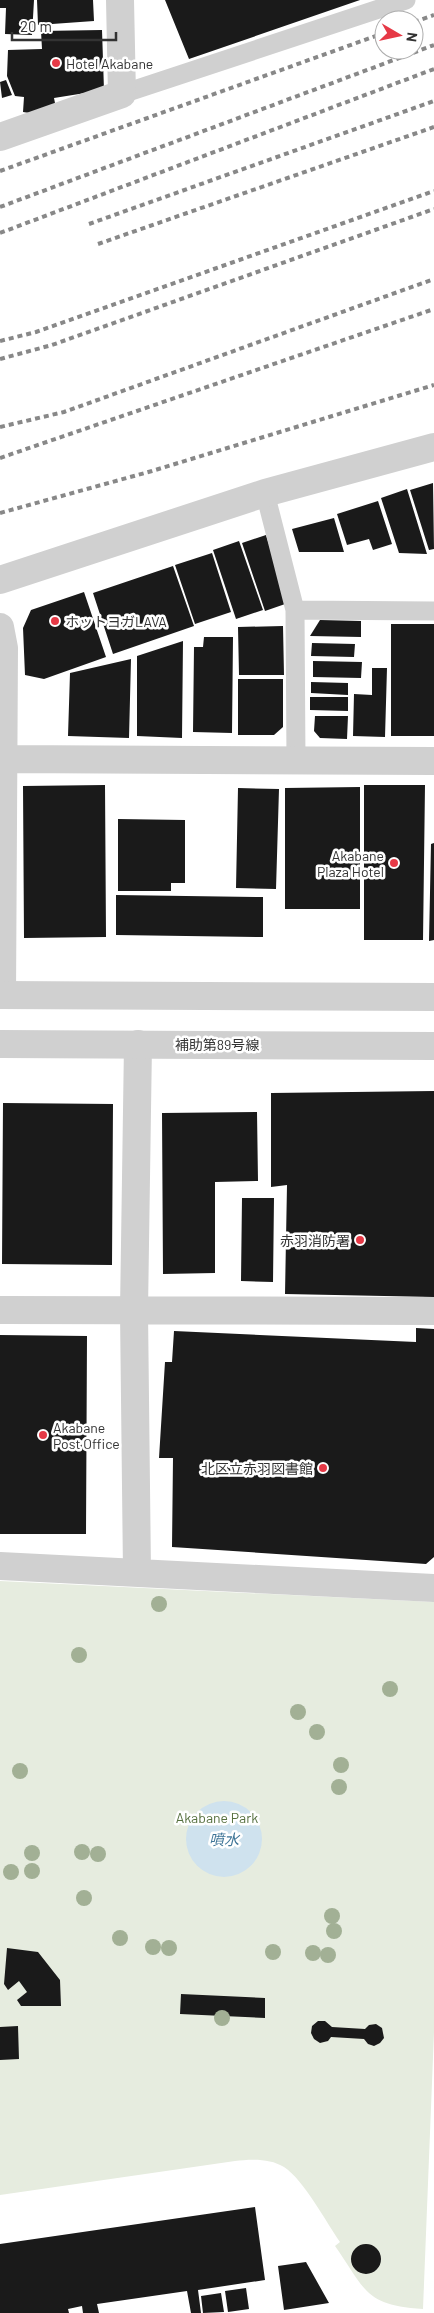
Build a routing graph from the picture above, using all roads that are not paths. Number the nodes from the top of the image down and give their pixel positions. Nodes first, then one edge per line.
1 (120, 0) edge
2 (406, 0) edge
3 (122, 94) junction
4 (0, 137) edge
5 (434, 447) edge
6 (265, 492) junction
7 (0, 580) edge
8 (295, 610) junction
9 (434, 611) edge
10 (0, 627) edge
11 (2, 759) junction
12 (296, 761) junction
13 (434, 761) edge
14 (1, 995) edge
15 (434, 996) edge
16 (0, 1044) edge
17 (138, 1044) junction
18 (434, 1046) edge
19 (0, 1310) edge
20 (134, 1311) junction
21 (434, 1311) edge
22 (0, 1566) edge
23 (137, 1573) junction
24 (434, 1588) edge

1 - 3 street
2 - 3 lane
3 - 4 street
5 - 6 street
6 - 7 street
6 - 8 lane
8 - 9 lane
8 - 12 lane
10 - 11 street
11 - 12 street
11 - 14 street
12 - 13 street
14 - 15 street
16 - 17 street, 補助第89号線
17 - 18 street, 補助第89号線
17 - 20 street
19 - 20 street
20 - 21 street
20 - 23 street
22 - 23 street
23 - 24 street

